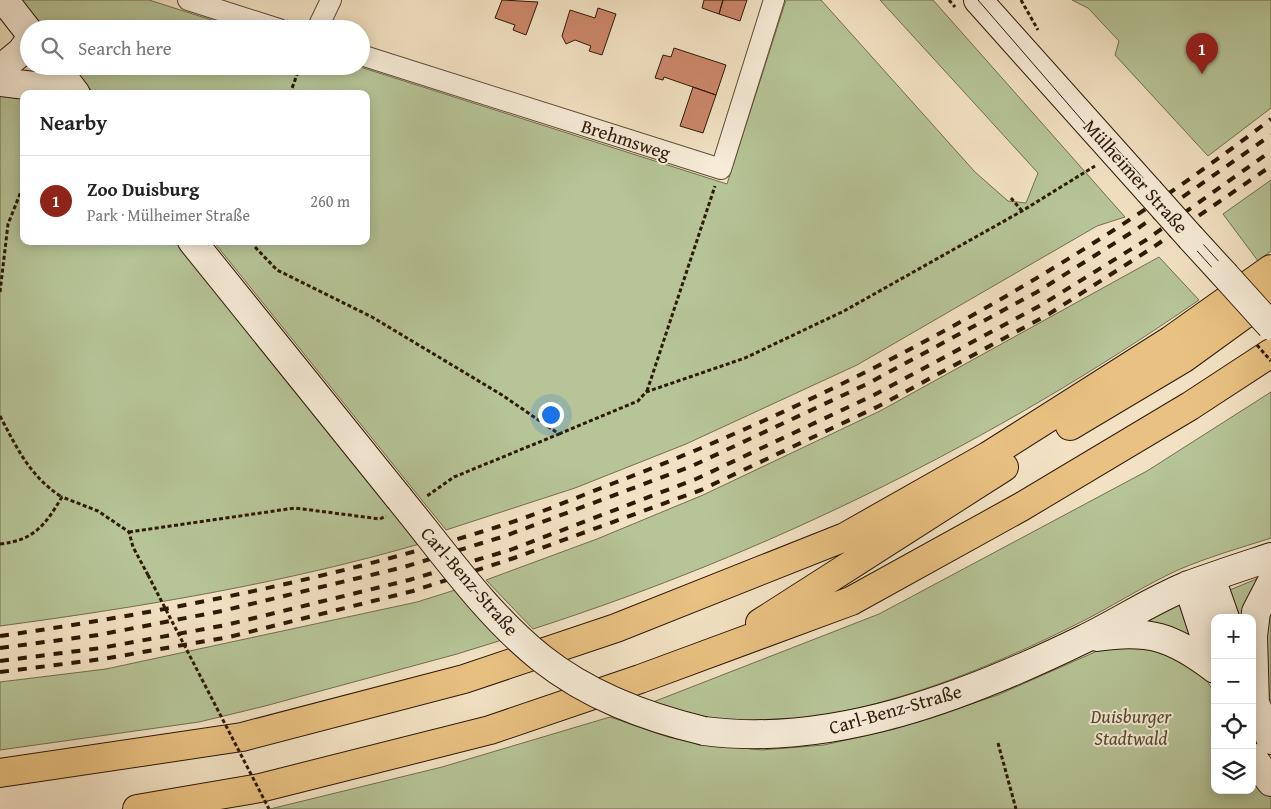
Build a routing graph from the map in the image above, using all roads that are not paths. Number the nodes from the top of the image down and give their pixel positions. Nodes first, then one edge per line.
1 (4, 0) edge
2 (188, 0) edge
3 (330, 0) edge
4 (774, 0) edge
5 (978, 0) edge
6 (985, 0) edge
7 (20, 20) edge
8 (251, 20) edge
9 (321, 20) edge
10 (1002, 24) junction
11 (20, 53) edge
12 (370, 58) edge
13 (0, 69) edge
14 (62, 75) edge
15 (0, 82) edge
16 (44, 90) edge
17 (73, 90) edge
18 (195, 245) edge
19 (1271, 269) edge
20 (1271, 295) edge
21 (1271, 326) edge
22 (1271, 353) edge
23 (1271, 557) edge
24 (1200, 582) junction
25 (1271, 583) edge
26 (1222, 614) edge
27 (1086, 638) junction
28 (721, 649) junction
29 (1213, 659) edge
30 (1253, 659) edge
31 (1211, 665) edge
32 (1255, 704) edge
33 (1271, 740) edge
34 (1256, 764) edge
35 (0, 773) edge
36 (1271, 782) edge
37 (137, 809) edge

1 - 7 street
2 - 8 street
3 - 9 street
4 - 12 street, Brehmsweg
5 - 10 street, Mülheimer Straße
6 - 10 street, Mülheimer Straße
10 - 21 street, Mülheimer Straße, bridge
11 - 13 street
14 - 17 street
15 - 16 street
18 - 27 street, Carl-Benz-Straße, bridge
19 - 35 highway
20 - 28 highway
22 - 28 highway
23 - 24 street, Carl-Benz-Straße
24 - 26 street
24 - 27 street, Carl-Benz-Straße
24 - 29 street
25 - 30 street
27 - 31 street
28 - 37 highway
32 - 33 street
34 - 36 street

